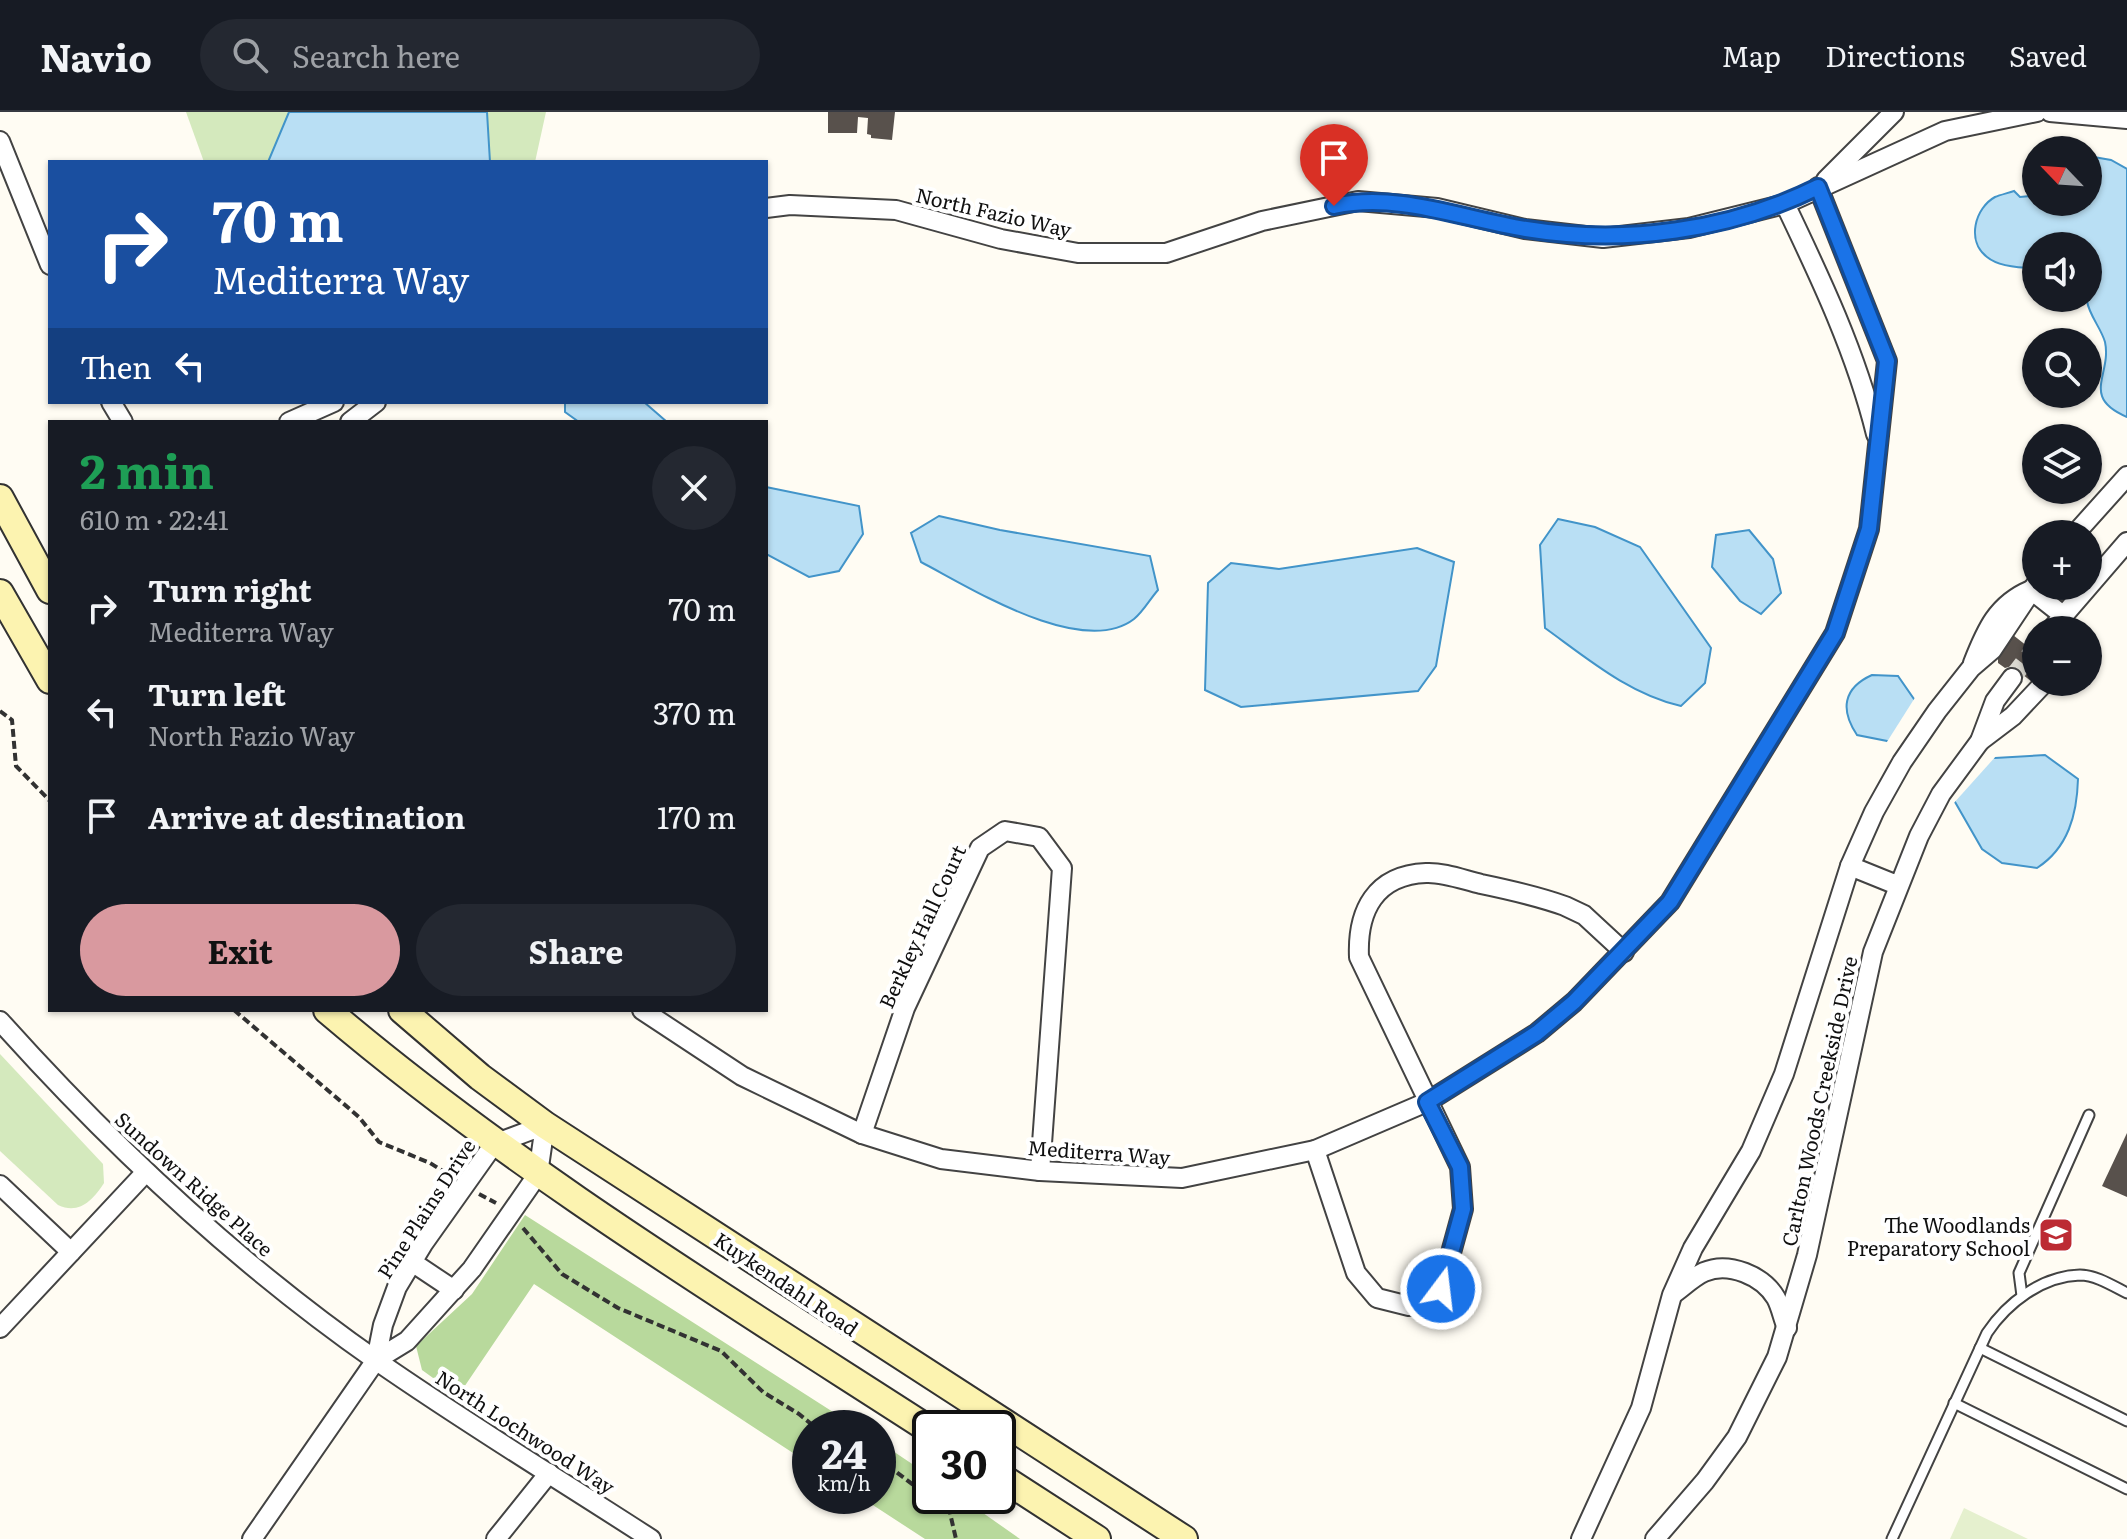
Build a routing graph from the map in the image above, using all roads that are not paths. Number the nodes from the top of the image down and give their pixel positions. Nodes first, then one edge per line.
1 (1894, 112) edge
2 (2037, 112) edge
3 (2050, 112) edge
4 (2127, 119) edge
5 (0, 141) edge
6 (1818, 187) junction
7 (1785, 204) junction
8 (768, 208) edge
9 (48, 260) edge
10 (330, 404) edge
11 (373, 404) edge
12 (294, 420) edge
13 (353, 420) edge
14 (1880, 448) junction
15 (2127, 476) edge
16 (0, 498) edge
17 (2088, 520) edge
18 (2127, 542) edge
19 (48, 586) edge
20 (0, 593) edge
21 (2022, 593) edge
22 (2066, 616) edge
23 (48, 677) edge
24 (2012, 678) tunnel mouth
25 (2032, 696) edge
26 (1980, 741) junction
27 (1850, 866) junction
28 (1897, 885) junction
29 (1624, 952) junction
30 (329, 1012) edge
31 (404, 1012) edge
32 (645, 1012) edge
33 (0, 1021) edge
34 (1427, 1102) junction
35 (2089, 1115) dead end
36 (545, 1125) junction
37 (862, 1134) junction
38 (494, 1144) junction
39 (1315, 1150) junction
40 (1040, 1171) junction
41 (145, 1173) junction
42 (538, 1174) junction
43 (0, 1185) edge
44 (71, 1252) junction
45 (412, 1262) junction
46 (454, 1290) junction
47 (2127, 1293) edge
48 (1672, 1295) junction
49 (2022, 1296) junction
50 (0, 1328) edge
51 (1787, 1328) junction
52 (1980, 1348) junction
53 (376, 1360) junction
54 (1954, 1403) junction
55 (912, 1418) edge
56 (2127, 1421) edge
57 (549, 1473) junction
58 (1016, 1487) edge
59 (2127, 1489) edge
60 (252, 1539) edge
61 (496, 1539) edge
62 (651, 1539) edge
63 (1097, 1539) edge
64 (1184, 1539) edge
65 (1581, 1539) edge
66 (1655, 1539) edge
67 (1892, 1539) edge

1 - 6 street, North Fazio Way
2 - 6 street, North Fazio Way
3 - 4 street
5 - 9 street
6 - 7 street, North Fazio Way
6 - 14 street, Mediterra Way
7 - 8 street, North Fazio Way
7 - 14 street, Mediterra Way
10 - 12 street
11 - 13 street
14 - 29 street, Mediterra Way
15 - 17 street
16 - 19 main road
18 - 22 street, Carlton Woods Creekside Drive
20 - 23 main road
21 - 27 street, Carlton Woods Creekside Drive
24 - 26 street, Carlton Woods Creekside Drive
25 - 26 street, Carlton Woods Creekside Drive
26 - 28 street, Carlton Woods Creekside Drive
27 - 28 street
27 - 48 street, Carlton Woods Creekside Drive
28 - 51 street, Carlton Woods Creekside Drive
29 - 34 street, Mediterra Way
29 - 34 street
30 - 38 main road
31 - 36 main road, Kuykendahl Road
32 - 37 street, Mediterra Way
33 - 41 street, Sundown Ridge Place
34 - 39 street, Mediterra Way
34 - 39 street
35 - 49 lane
36 - 38 street, Pine Plains Drive
36 - 42 street, Pine Plains Drive
36 - 64 main road, Kuykendahl Road
37 - 40 street, Mediterra Way
37 - 40 street, Berkley Hall Court
38 - 42 main road
38 - 45 street, Pine Plains Drive
39 - 40 street, Mediterra Way
41 - 44 street
41 - 53 street, Sundown Ridge Place
42 - 46 street, Pine Plains Drive
42 - 55 main road
43 - 44 street
44 - 50 street
45 - 46 street
45 - 53 street, Pine Plains Drive
46 - 53 street, Pine Plains Drive
47 - 49 lane
48 - 51 street
48 - 65 street, Carlton Woods Creekside Drive
49 - 52 lane
51 - 66 street, Carlton Woods Creekside Drive
52 - 54 lane
52 - 56 lane
53 - 57 street, North Lochwood Way
53 - 60 street, Pine Plains Drive
54 - 59 lane
54 - 67 lane
57 - 61 street
57 - 62 street, North Lochwood Way
58 - 63 main road

